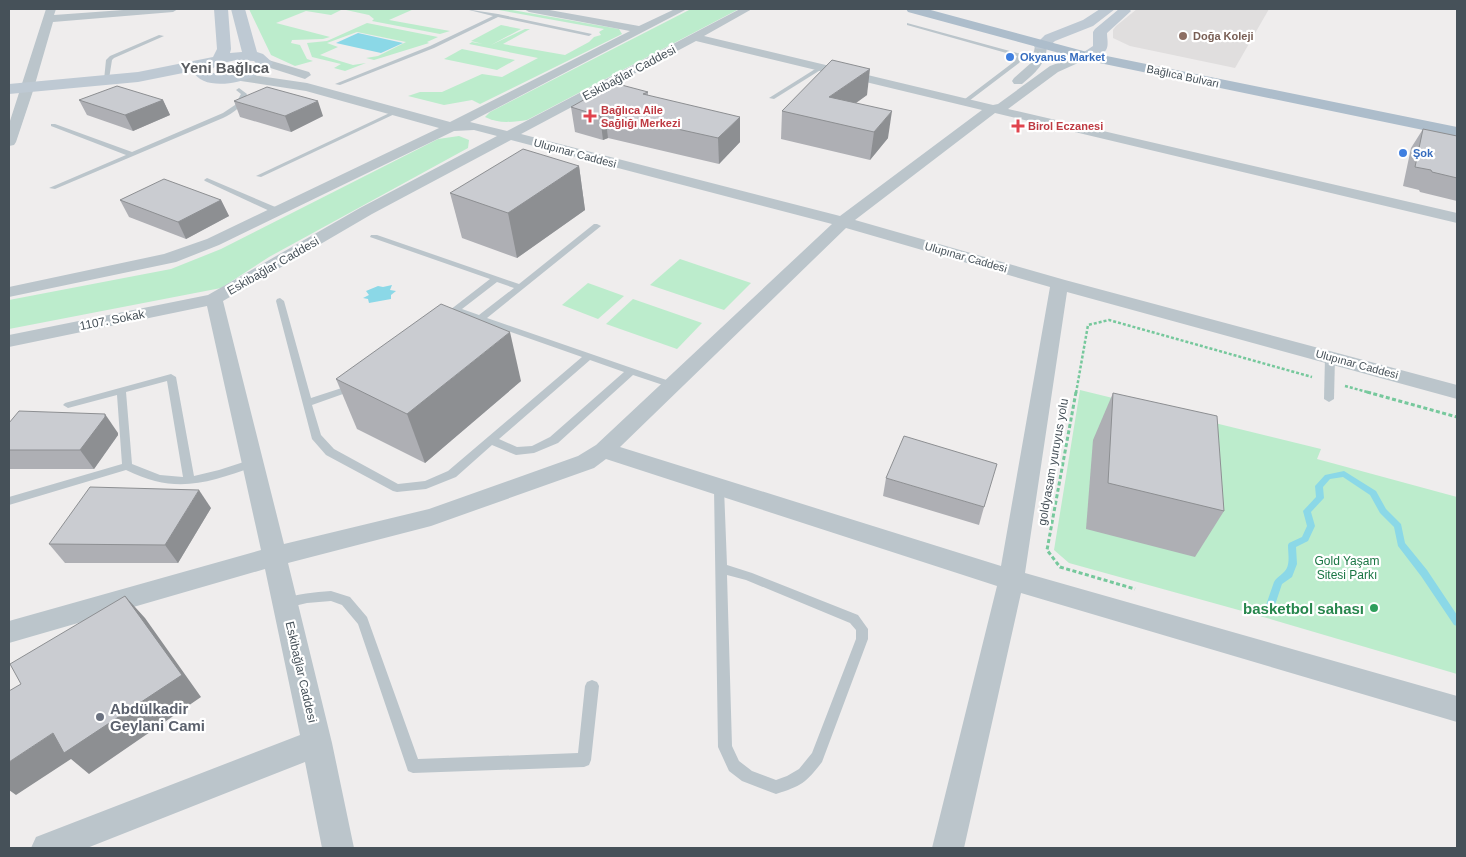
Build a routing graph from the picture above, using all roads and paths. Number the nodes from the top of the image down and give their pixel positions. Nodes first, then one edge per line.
1 (173, 9) edge
2 (221, 9) edge
3 (238, 9) edge
4 (467, 9) edge
5 (529, 9) edge
6 (682, 9) edge
7 (747, 9) edge
8 (952, 9) edge
9 (1108, 9) edge
10 (1127, 9) edge
11 (49, 14) edge
12 (498, 15) junction
13 (911, 16) edge
14 (640, 30) junction
15 (589, 34) dead end
16 (1059, 34) junction
17 (161, 36) dead end
18 (695, 37) junction
19 (1088, 45) junction
20 (1041, 46) junction
21 (258, 59) junction
22 (214, 67) junction
23 (820, 68) junction
24 (110, 81) junction
25 (338, 84) junction
26 (240, 85) junction
27 (34, 87) junction
28 (9, 88) edge
29 (772, 98) dead end
30 (963, 103) junction
31 (992, 109) junction
32 (398, 111) junction
33 (1457, 118) edge
34 (469, 123) junction
35 (53, 125) dead end
36 (451, 126) junction
37 (1457, 132) edge
38 (510, 136) junction
39 (9, 142) edge
40 (133, 155) junction
41 (259, 176) dead end
42 (207, 180) dead end
43 (53, 188) dead end
44 (277, 211) junction
45 (1457, 218) edge
46 (843, 222) junction
47 (597, 226) dead end
48 (374, 237) dead end
49 (495, 279) junction
50 (1059, 284) junction
51 (521, 287) junction
52 (9, 292) edge
53 (214, 299) junction
54 (280, 301) dead end
55 (480, 319) junction
56 (9, 341) edge
57 (588, 356) junction
58 (1330, 357) junction
59 (631, 371) junction
60 (1330, 382) junction
61 (361, 383) edge
62 (672, 385) junction
63 (121, 391) junction
64 (1457, 392) edge
65 (1328, 399) dead end
66 (307, 403) junction
67 (68, 405) dead end
68 (1457, 417) edge
69 (491, 440) junction
70 (604, 450) junction
71 (253, 464) junction
72 (126, 466) junction
73 (189, 480) junction
74 (719, 488) junction
75 (9, 501) edge
76 (275, 556) junction
77 (721, 568) junction
78 (1011, 580) junction
79 (1145, 592) dead end
80 (286, 603) junction
81 (9, 632) edge
82 (592, 686) dead end
83 (1457, 709) edge
84 (317, 743) junction
85 (47, 848) edge
86 (338, 848) edge
87 (948, 848) edge

1 - 11 street
2 - 22 street
3 - 21 street
4 - 12 lane
5 - 14 street
6 - 14 street
7 - 18 street, Eskibağlar Caddesi
8 - 16 main road, Bağlıca Bulvarı
9 - 16 street
10 - 19 street
11 - 27 street
12 - 15 lane
12 - 25 lane
13 - 20 main road, Bağlıca Bulvarı
13 - 30 lane
14 - 34 street
16 - 19 main road, Bağlıca Bulvarı
16 - 20 street
17 - 24 lane
18 - 23 street
18 - 38 street, Eskibağlar Caddesi
19 - 20 main road, Bağlıca Bulvarı
19 - 31 street
19 - 33 main road, Bağlıca Bulvarı
19 - 37 main road, Bağlıca Bulvarı
20 - 31 street
21 - 22 street
21 - 25 street, Ulupınar Caddesi
21 - 26 street
22 - 24 street
22 - 26 street
23 - 29 lane
23 - 30 street
24 - 27 street
25 - 34 street, Ulupınar Caddesi
26 - 32 street
26 - 40 lane
27 - 28 street
27 - 39 street
30 - 31 street
31 - 45 street
31 - 46 street
32 - 36 street
32 - 41 lane
34 - 36 street
34 - 38 street, Ulupınar Caddesi
35 - 40 lane
36 - 44 street
38 - 46 street, Ulupınar Caddesi
38 - 53 street, Eskibağlar Caddesi
40 - 43 lane
42 - 44 lane
44 - 52 street
46 - 50 street, Ulupınar Caddesi
46 - 62 street
47 - 51 lane
48 - 49 lane
49 - 51 lane
49 - 55 lane
50 - 58 street, Ulupınar Caddesi
50 - 78 street
51 - 55 lane
53 - 56 street, 1107. Sokak
53 - 71 street, Eskibağlar Caddesi
54 - 66 lane
55 - 57 lane
57 - 59 lane
57 - 69 lane
58 - 60 lane
58 - 64 street, Ulupınar Caddesi
59 - 62 lane
59 - 69 lane
60 - 65 lane
60 - 68 path, goldyasam yuruyus yolu
60 - 79 path, goldyasam yuruyus yolu
61 - 66 lane
62 - 70 street
63 - 67 lane
63 - 72 lane
63 - 73 lane
66 - 69 lane
70 - 74 street
70 - 76 street
71 - 73 lane
71 - 76 street, Eskibağlar Caddesi
72 - 73 lane
72 - 75 lane
74 - 77 lane
74 - 78 street
76 - 80 street, Eskibağlar Caddesi
76 - 81 street
77 - 77 lane
78 - 83 street
78 - 87 street
80 - 82 lane
80 - 84 street, Eskibağlar Caddesi
84 - 85 street
84 - 86 street, Eskibağlar Caddesi

